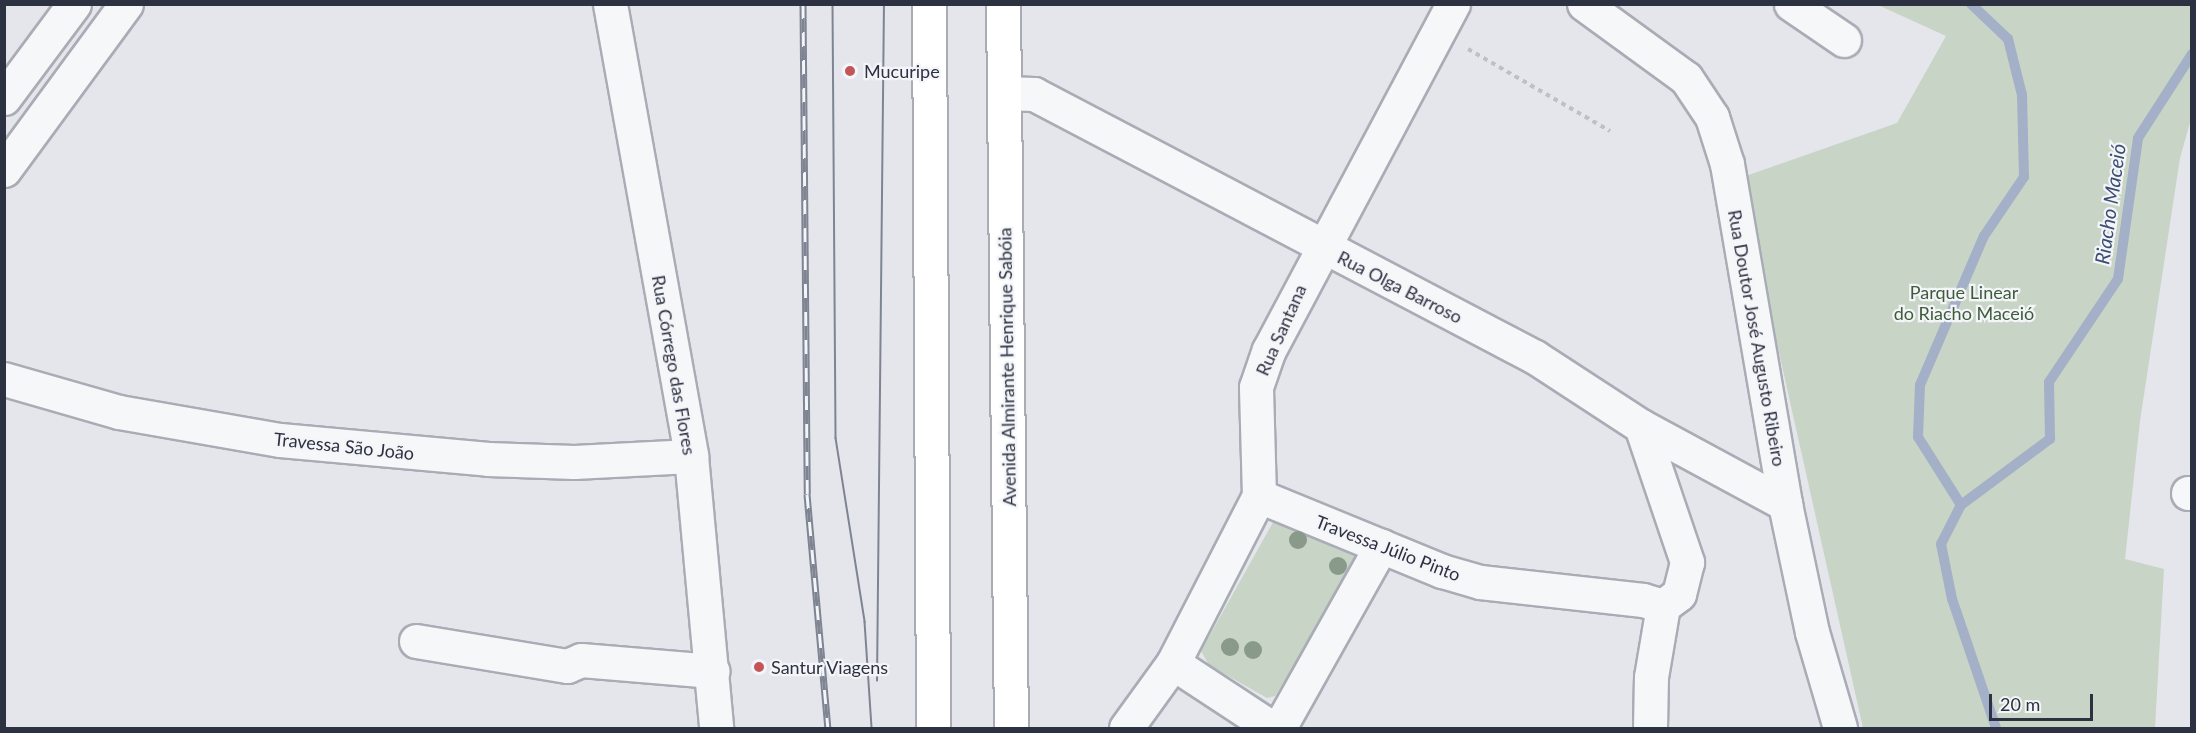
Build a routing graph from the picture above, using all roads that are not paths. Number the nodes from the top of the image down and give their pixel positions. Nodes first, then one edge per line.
1 (74, 4) edge
2 (126, 4) edge
3 (610, 4) edge
4 (929, 4) edge
5 (1003, 4) edge
6 (1584, 4) edge
7 (1791, 4) edge
8 (1446, 19) edge
9 (1844, 40) dead end
10 (1004, 93) junction
11 (4, 98) edge
12 (9, 154) edge
13 (1321, 246) junction
14 (4, 379) edge
15 (1641, 426) junction
16 (691, 456) junction
17 (1259, 496) junction
18 (1785, 504) junction
19 (1381, 546) junction
20 (1663, 606) junction
21 (416, 641) dead end
22 (1173, 663) junction
23 (713, 671) junction
24 (716, 729) edge
25 (933, 729) edge
26 (1011, 729) edge
27 (1126, 729) edge
28 (1272, 729) edge
29 (1279, 729) edge
30 (1650, 729) edge
31 (1840, 729) edge

1 - 11 street
2 - 12 street
3 - 16 street, Rua Córrego das Flores
4 - 25 highway
5 - 10 highway, Avenida Almirante Henrique Sabóia
6 - 18 street, Rua Doutor José Augusto Ribeiro
7 - 9 street
8 - 13 street, Rua Santana
10 - 13 street, Rua Olga Barroso
10 - 26 highway, Avenida Almirante Henrique Sabóia
13 - 15 street, Rua Olga Barroso
13 - 17 street, Rua Santana
14 - 16 street, Travessa São João
15 - 18 street, Rua Olga Barroso
15 - 20 street
16 - 23 street, Rua Córrego das Flores
17 - 19 street, Travessa Júlio Pinto
17 - 22 street, Rua Santana
18 - 31 street, Rua Doutor José Augusto Ribeiro
19 - 20 street, Travessa Júlio Pinto
19 - 29 street
20 - 30 street
21 - 23 street
22 - 27 street, Rua Santana
22 - 28 street
23 - 24 street, Rua Córrego das Flores

